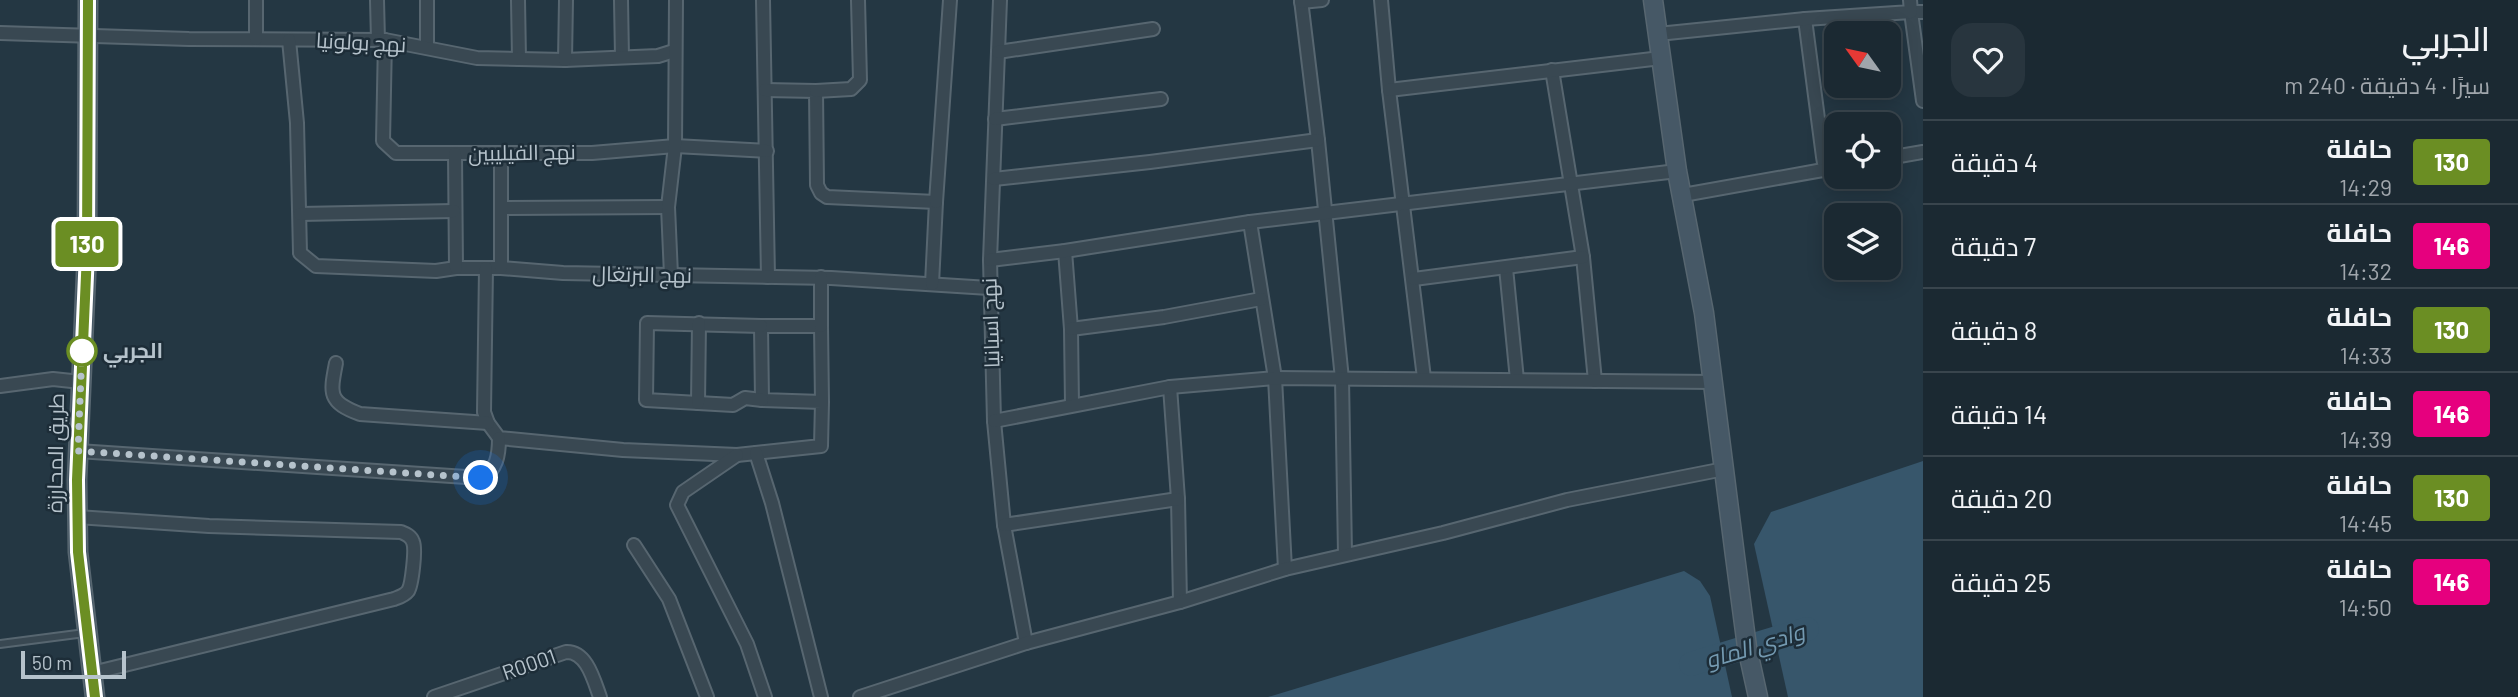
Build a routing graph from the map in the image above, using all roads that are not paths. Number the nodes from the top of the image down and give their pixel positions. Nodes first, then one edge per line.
1 (88, 0) edge
2 (256, 0) edge
3 (377, 0) edge
4 (427, 0) edge
5 (518, 0) edge
6 (566, 0) edge
7 (621, 0) edge
8 (676, 0) edge
9 (763, 0) edge
10 (858, 0) edge
11 (950, 0) edge
12 (1000, 0) edge
13 (1322, 0) edge
14 (1381, 0) edge
15 (1653, 0) edge
16 (1301, 1) edge
17 (1915, 8) edge
18 (1805, 19) junction
19 (1153, 29) dead end
20 (0, 33) edge
21 (1658, 34) junction
22 (87, 36) junction
23 (256, 39) junction
24 (289, 40) junction
25 (381, 40) junction
26 (427, 47) junction
27 (674, 51) junction
28 (998, 52) junction
29 (622, 57) junction
30 (1661, 58) junction
31 (519, 59) junction
32 (565, 60) junction
33 (1552, 71) junction
34 (765, 90) junction
35 (1389, 90) junction
36 (816, 91) junction
37 (1161, 99) dead end
38 (1923, 101) edge
39 (996, 119) junction
40 (1318, 140) junction
41 (675, 146) junction
42 (766, 151) junction
43 (1923, 152) edge
44 (455, 154) junction
45 (501, 154) junction
46 (1901, 156) edge
47 (1824, 163) edge
48 (1824, 169) edge
49 (1677, 171) junction
50 (994, 179) junction
51 (1569, 185) junction
52 (1683, 195) junction
53 (936, 202) junction
54 (1405, 205) junction
55 (668, 207) junction
56 (502, 208) junction
57 (454, 211) junction
58 (1325, 213) junction
59 (300, 215) junction
60 (1250, 222) junction
61 (1065, 251) junction
62 (1583, 257) junction
63 (990, 260) junction
64 (456, 268) junction
65 (486, 268) junction
66 (501, 268) junction
67 (1506, 268) junction
68 (671, 275) junction
69 (768, 276) junction
70 (821, 278) junction
71 (1414, 279) junction
72 (932, 284) junction
73 (989, 288) junction
74 (1261, 299) junction
75 (699, 323) junction
76 (761, 326) junction
77 (821, 326) junction
78 (1071, 329) junction
79 (335, 363) dead end
80 (1275, 378) junction
81 (1342, 379) junction
82 (1424, 379) junction
83 (1517, 380) junction
84 (1595, 380) junction
85 (81, 382) junction
86 (1714, 382) junction
87 (0, 386) edge
88 (1170, 387) junction
89 (762, 400) junction
90 (822, 402) junction
91 (698, 403) junction
92 (1072, 405) junction
93 (994, 421) junction
94 (488, 423) junction
95 (499, 438) junction
96 (78, 451) junction
97 (756, 453) junction
98 (737, 455) junction
99 (1724, 469) junction
100 (1178, 499) junction
101 (77, 517) junction
102 (1004, 525) junction
103 (634, 545) dead end
104 (1345, 554) junction
105 (1285, 569) junction
106 (1180, 602) junction
107 (87, 633) junction
108 (1026, 643) junction
109 (0, 644) edge
110 (92, 673) junction
111 (95, 697) edge
112 (434, 697) edge
113 (600, 697) edge
114 (708, 697) edge
115 (765, 697) edge
116 (821, 697) edge
117 (860, 697) edge
118 (1758, 697) edge

1 - 22 street, طريق المحارزة
2 - 23 street
3 - 25 street, نهج الفيليبين
4 - 26 street
5 - 31 street
6 - 32 street
7 - 29 street
8 - 27 street
9 - 34 street
10 - 36 street
11 - 53 street
12 - 28 street, نهج اسبانيا
13 - 16 street
14 - 35 street
15 - 21 street
16 - 40 street
17 - 18 street
17 - 38 street
18 - 21 street
18 - 47 street
19 - 28 street
20 - 22 street, نهج بولونيا
21 - 30 street
22 - 23 street, نهج بولونيا
22 - 85 street, طريق المحارزة
23 - 24 street, نهج بولونيا
24 - 25 street, نهج بولونيا
24 - 59 street
25 - 26 street, نهج بولونيا
25 - 44 street, نهج الفيليبين
26 - 31 street, نهج بولونيا
27 - 29 street, نهج بولونيا
27 - 41 street
28 - 39 street, نهج اسبانيا
29 - 32 street, نهج بولونيا
30 - 33 street
30 - 49 street
31 - 32 street, نهج بولونيا
33 - 35 street
33 - 51 street
34 - 36 street
34 - 42 street
35 - 54 street
36 - 53 street
37 - 39 street
39 - 50 street, نهج اسبانيا
40 - 50 street
40 - 58 street
41 - 42 street, نهج الفيليبين
41 - 45 street, نهج الفيليبين
41 - 55 street
42 - 69 street
43 - 46 street
44 - 45 street, نهج الفيليبين
44 - 57 street
45 - 56 street
48 - 52 street
49 - 51 street
49 - 52 street
50 - 63 street, نهج اسبانيا
51 - 54 street
51 - 62 street
52 - 86 street
53 - 72 street
54 - 58 street
54 - 71 street
55 - 56 street
55 - 68 street
56 - 66 street
57 - 59 street
57 - 64 street
58 - 60 street
58 - 81 street
59 - 64 street, نهج البرتغال
60 - 61 street
60 - 74 street
61 - 63 street
61 - 78 street
62 - 67 street
62 - 84 street
63 - 73 street, نهج اسبانيا
64 - 65 street, نهج البرتغال
65 - 66 street, نهج البرتغال
65 - 94 street
66 - 68 street, نهج البرتغال
67 - 71 street
67 - 83 street
68 - 69 street, نهج البرتغال
69 - 70 street, نهج البرتغال
70 - 72 street, نهج البرتغال
70 - 77 street
71 - 82 street
72 - 73 street, نهج البرتغال
73 - 93 street, نهج اسبانيا
74 - 78 street
74 - 80 street
75 - 76 street
75 - 91 street
75 - 91 street
76 - 77 street
76 - 89 street
77 - 90 street
78 - 92 street
79 - 94 street
80 - 81 street
80 - 88 street
80 - 105 street
81 - 82 street
81 - 104 street
82 - 83 street
83 - 84 street
84 - 86 street
85 - 87 street
85 - 96 street, طريق المحارزة
86 - 99 street
88 - 92 street
88 - 100 street
89 - 90 street
89 - 91 street
90 - 97 street
92 - 93 street
93 - 102 street, نهج اسبانيا
94 - 95 street
95 - 96 street
95 - 98 street
96 - 101 street, طريق المحارزة
97 - 98 street
97 - 116 street
98 - 115 street
99 - 104 street
99 - 118 street
100 - 102 street
100 - 106 street
101 - 107 street, طريق المحارزة
101 - 110 street
102 - 108 street, نهج اسبانيا
103 - 114 street
104 - 105 street
105 - 106 street
106 - 108 street
107 - 109 lane
107 - 110 street, طريق المحارزة
108 - 117 street
110 - 111 street, طريق المحارزة
112 - 113 street, R0001

